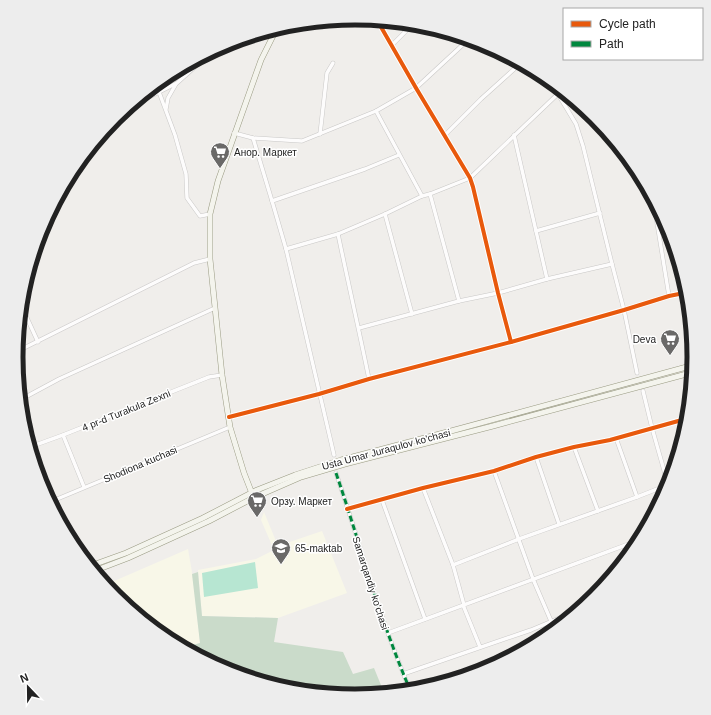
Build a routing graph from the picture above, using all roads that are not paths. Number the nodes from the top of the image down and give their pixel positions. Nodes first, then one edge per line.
1 (381, 26) edge
2 (408, 29) edge
3 (274, 35) edge
4 (464, 44) edge
5 (392, 45) junction
6 (333, 64) dead end
7 (198, 65) edge
8 (517, 67) edge
9 (177, 83) junction
10 (416, 88) junction
11 (159, 92) junction
12 (558, 94) joint
13 (150, 97) edge
14 (166, 111) junction
15 (376, 111) junction
16 (234, 133) junction
17 (320, 134) junction
18 (445, 135) junction
19 (514, 135) junction
20 (253, 138) junction
21 (399, 155) junction
22 (470, 178) junction
23 (430, 194) junction
24 (422, 196) junction
25 (272, 201) junction
26 (600, 213) junction
27 (656, 213) edge
28 (210, 214) junction
29 (385, 214) junction
30 (536, 231) junction
31 (338, 234) junction
32 (286, 249) junction
33 (210, 259) junction
34 (612, 264) junction
35 (547, 279) junction
36 (498, 293) junction
37 (682, 293) edge
38 (669, 296) junction
39 (459, 301) junction
40 (215, 308) junction
41 (624, 310) junction
42 (412, 314) junction
43 (26, 316) edge
44 (359, 328) junction
45 (38, 342) junction
46 (511, 342) junction
47 (23, 349) edge
48 (688, 367) edge
49 (637, 373) dead end
50 (687, 374) edge
51 (222, 375) junction
52 (369, 379) junction
53 (643, 391) dead end
54 (319, 394) junction
55 (26, 397) edge
56 (229, 417) junction
57 (682, 420) edge
58 (230, 427) junction
59 (652, 428) junction
60 (63, 435) junction
61 (616, 438) junction
62 (34, 445) edge
63 (574, 447) junction
64 (334, 455) dead end
65 (536, 457) junction
66 (494, 471) junction
67 (336, 474) dead end
68 (666, 476) edge
69 (84, 487) junction
70 (423, 488) junction
71 (661, 489) edge
72 (252, 495) junction
73 (637, 497) junction
74 (55, 500) edge
75 (382, 500) junction
76 (347, 509) junction
77 (598, 511) junction
78 (559, 524) junction
79 (519, 539) junction
80 (631, 543) edge
81 (95, 564) edge
82 (452, 565) junction
83 (99, 569) edge
84 (533, 579) junction
85 (464, 605) junction
86 (565, 615) edge
87 (425, 619) junction
88 (551, 621) junction
89 (388, 633) junction
90 (480, 647) junction
91 (403, 674) junction
92 (408, 686) edge

1 - 5 street
2 - 5 street
3 - 16 main road
4 - 10 street
5 - 10 street
6 - 17 street
7 - 9 street
8 - 18 street
9 - 11 street
9 - 14 street
10 - 15 street
10 - 18 street
11 - 13 street
11 - 14 street
12 - 19 street
12 - 26 street
14 - 28 street
15 - 17 street
15 - 21 street
16 - 20 street
16 - 28 main road
17 - 20 street
18 - 22 street
19 - 22 street
19 - 30 street
20 - 25 street
21 - 24 street
21 - 25 street
22 - 23 street
22 - 36 street
23 - 24 street
23 - 39 street
24 - 29 street
25 - 32 street
26 - 30 street
26 - 34 street
27 - 38 street
28 - 33 main road
29 - 31 street
29 - 42 street
30 - 35 street
31 - 32 street
31 - 44 street
32 - 54 street
33 - 40 main road
33 - 45 street
34 - 35 street
34 - 41 street
35 - 36 street
36 - 39 street
36 - 46 street
37 - 38 street
38 - 41 street
39 - 42 street
40 - 51 main road
40 - 55 street
41 - 46 street
41 - 49 street
42 - 44 street
43 - 45 street
44 - 52 street
45 - 47 street
46 - 52 street
48 - 72 main road, Usta Umar Juraqulov ko'chasi
50 - 72 main road, Usta Umar Juraqulov ko'chasi
51 - 56 main road
51 - 60 street, 4 pr-d Turakula Zexni
52 - 54 street
53 - 59 street
54 - 56 street
54 - 64 street
56 - 58 main road
57 - 59 street
58 - 69 street, Shodiona kuchasi
58 - 72 main road
59 - 61 street
59 - 68 street
60 - 62 street, 4 pr-d Turakula Zexni
60 - 69 street
61 - 63 street
61 - 73 street
63 - 65 street
63 - 77 street
65 - 66 street
65 - 78 street
66 - 70 street
66 - 79 street
67 - 76 street, Samarqandiy ko'chasi
69 - 74 street, Shodiona kuchasi
70 - 75 street
70 - 82 street
71 - 73 street
72 - 81 main road, Usta Umar Juraqulov ko'chasi
72 - 83 main road, Usta Umar Juraqulov ko'chasi
73 - 77 street
75 - 76 street
75 - 87 street
76 - 89 street, Samarqandiy ko'chasi
77 - 78 street
78 - 79 street
79 - 82 street
79 - 84 street
80 - 84 street
82 - 85 street
84 - 85 street
84 - 88 street
85 - 87 street
85 - 90 street
86 - 88 street
87 - 89 street
88 - 90 street
89 - 91 street, Samarqandiy ko'chasi
90 - 91 street
91 - 92 street, Samarqandiy ko'chasi

